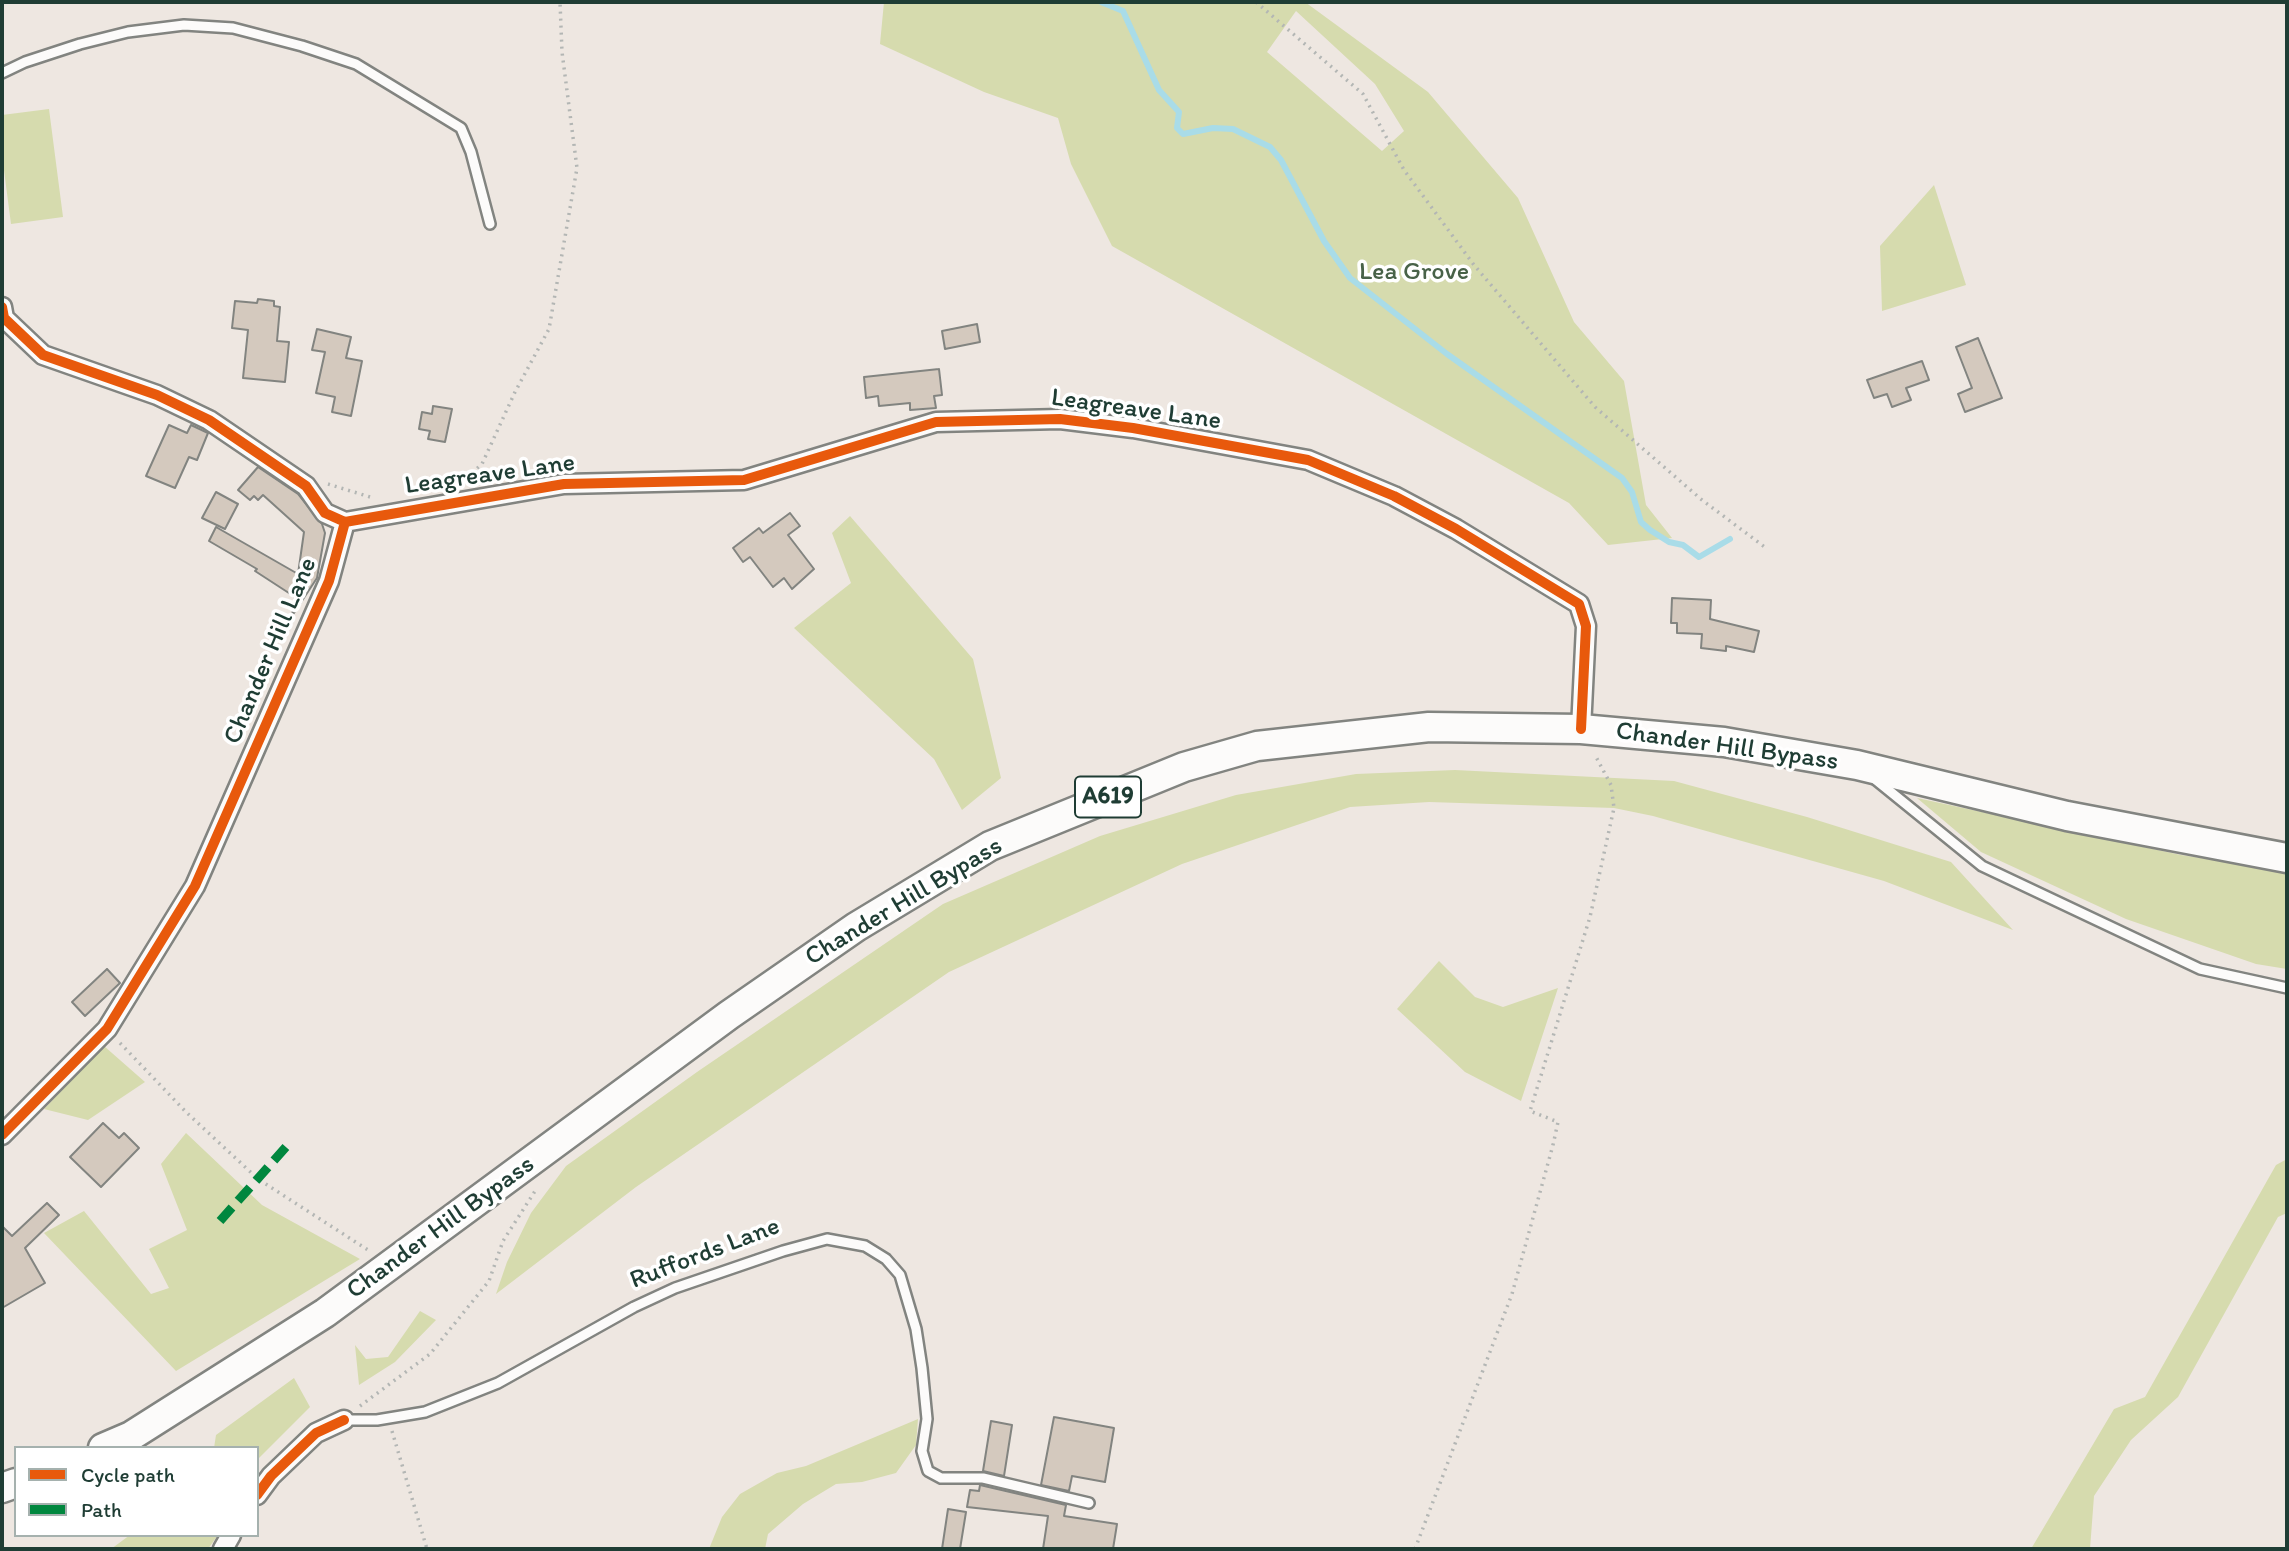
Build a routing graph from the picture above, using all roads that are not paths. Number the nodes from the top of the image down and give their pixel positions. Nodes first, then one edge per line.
1 (2, 73) edge
2 (490, 224) dead end
3 (2, 307) edge
4 (345, 522) junction
5 (1581, 729) junction
6 (1857, 765) junction
7 (2287, 858) edge
8 (2287, 988) edge
9 (2, 1135) edge
10 (344, 1420) joint
11 (108, 1446) edge
12 (259, 1492) edge
13 (1089, 1503) dead end

1 - 2 lane
3 - 4 street
4 - 5 street, Leagreave Lane
4 - 9 street, Chander Hill Lane
5 - 6 highway, Chander Hill Bypass / A619
5 - 11 highway, Chander Hill Bypass / A619
6 - 7 highway, Chander Hill Bypass / A619
6 - 8 lane
10 - 12 street
10 - 13 lane, Ruffords Lane

